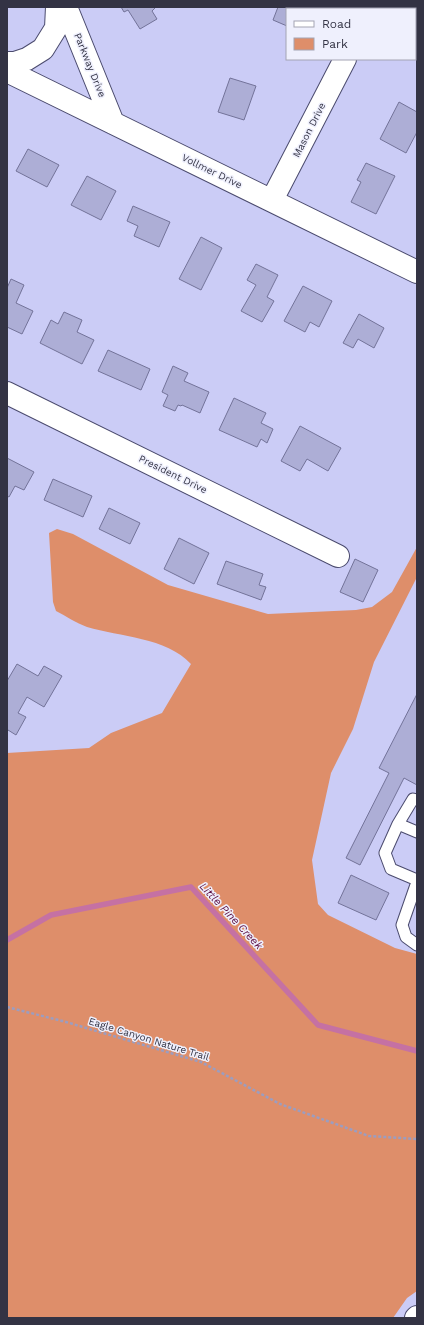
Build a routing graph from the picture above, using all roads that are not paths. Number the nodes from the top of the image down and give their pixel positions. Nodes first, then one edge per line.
1 (57, 7) edge
2 (66, 7) edge
3 (344, 60) edge
4 (7, 64) edge
5 (7, 71) edge
6 (113, 123) junction
7 (272, 200) junction
8 (417, 272) edge
9 (7, 393) edge
10 (338, 556) dead end
11 (417, 800) edge
12 (398, 824) junction
13 (417, 832) edge
14 (417, 881) edge
15 (417, 945) edge

1 - 4 street
2 - 6 street, Parkway Drive
3 - 7 street, Mason Drive
5 - 6 street, Vollmer Drive
6 - 7 street, Vollmer Drive
7 - 8 street, Vollmer Drive
9 - 10 street, President Drive
11 - 12 lane
12 - 13 lane
12 - 14 lane
14 - 15 lane

